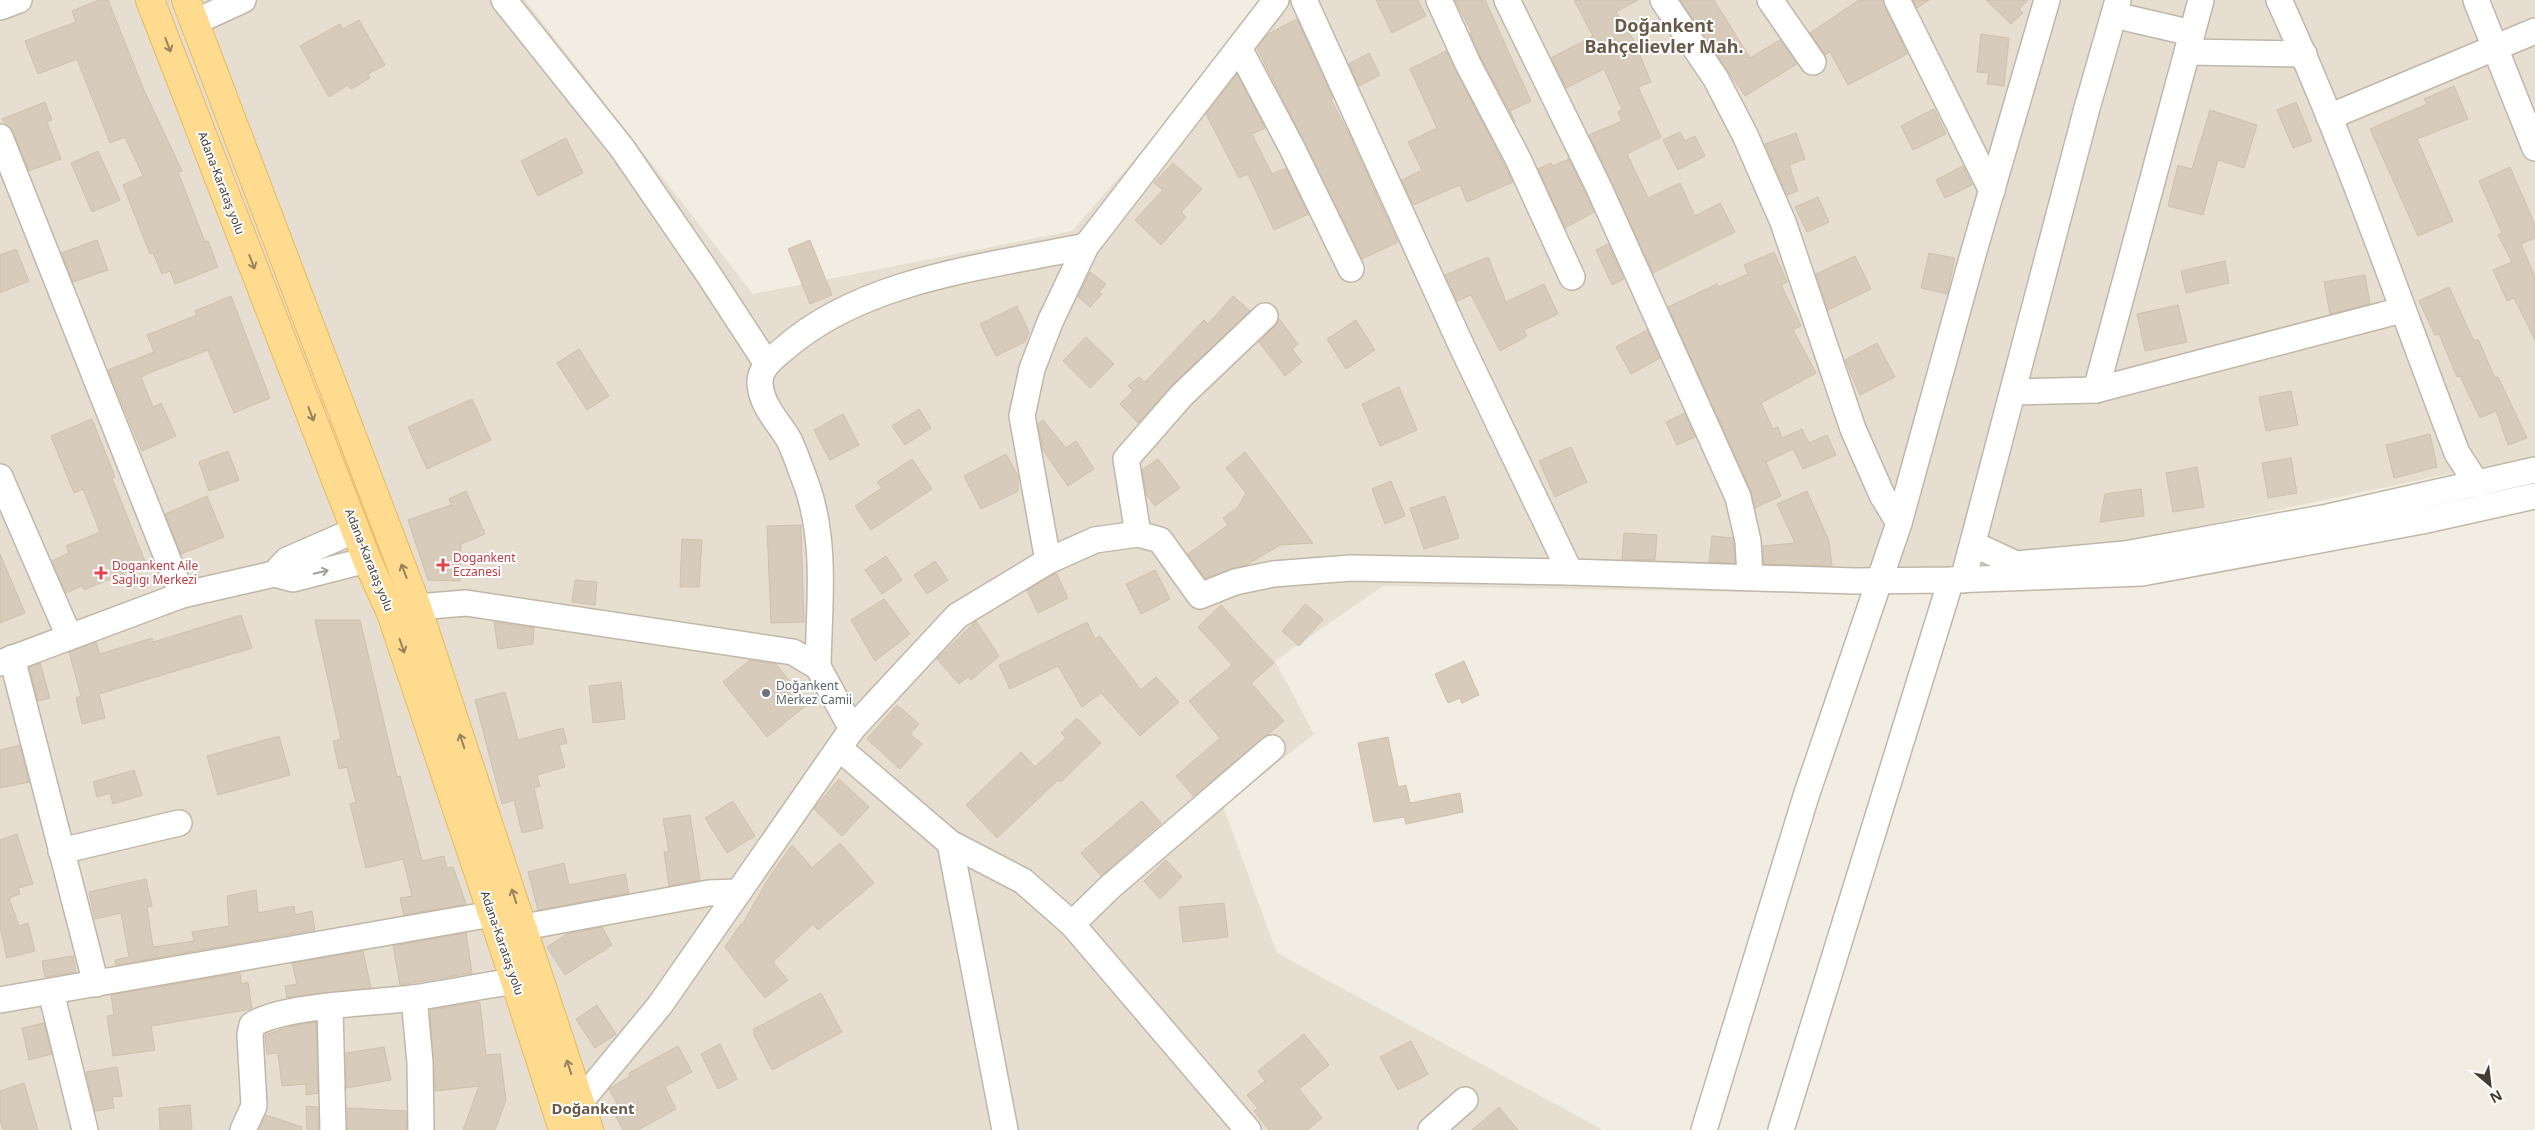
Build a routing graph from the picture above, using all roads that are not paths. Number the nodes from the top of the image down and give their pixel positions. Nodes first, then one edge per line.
1 (19, 0) edge
2 (150, 0) edge
3 (243, 0) edge
4 (504, 0) edge
5 (1276, 0) edge
6 (1304, 0) edge
7 (1439, 0) edge
8 (1507, 0) edge
9 (1663, 0) edge
10 (1770, 0) edge
11 (1898, 0) edge
12 (2047, 0) edge
13 (2201, 0) edge
14 (2279, 0) edge
15 (2476, 0) edge
16 (2116, 7) edge
17 (0, 8) edge
18 (190, 11) edge
19 (2535, 31) edge
20 (2189, 43) junction
21 (1238, 48) junction
22 (2496, 49) junction
23 (2304, 54) junction
24 (1813, 62) dead end
25 (2328, 117) junction
26 (0, 137) edge
27 (2535, 148) edge
28 (1992, 191) junction
29 (1086, 246) junction
30 (1351, 269) dead end
31 (1572, 277) dead end
32 (2402, 310) junction
33 (1264, 316) dead end
34 (767, 364) junction
35 (2096, 390) junction
36 (2013, 392) junction
37 (2535, 470) edge
38 (0, 477) edge
39 (2477, 484) junction
40 (2535, 496) edge
41 (1899, 522) junction
42 (356, 530) junction
43 (1138, 534) junction
44 (1973, 544) junction
45 (367, 560) junction
46 (1048, 561) junction
47 (1570, 572) junction
48 (274, 574) junction
49 (1750, 578) junction
50 (1957, 580) junction
51 (1878, 581) junction
52 (182, 595) junction
53 (417, 607) junction
54 (391, 613) junction
55 (69, 636) junction
56 (6, 660) edge
57 (818, 666) junction
58 (845, 738) junction
59 (1272, 748) dead end
60 (179, 823) dead end
61 (950, 843) junction
62 (61, 851) junction
63 (739, 892) junction
64 (492, 914) junction
65 (1072, 924) junction
66 (524, 927) junction
67 (515, 980) junction
68 (96, 984) junction
69 (52, 992) junction
70 (414, 998) junction
71 (0, 1000) edge
72 (330, 1006) junction
73 (1465, 1100) dead end
74 (580, 1102) junction
75 (557, 1127) edge
76 (85, 1130) edge
77 (243, 1130) edge
78 (333, 1130) edge
79 (421, 1130) edge
80 (589, 1130) edge
81 (1005, 1130) edge
82 (1248, 1130) edge
83 (1431, 1130) edge
84 (1704, 1130) edge
85 (1780, 1130) edge

1 - 17 street
2 -> 42 main road, Adana-Karataş yolu
3 - 18 street
4 - 34 street
5 - 21 street
6 - 47 street
7 - 31 street
8 - 49 street
9 - 41 street
10 - 24 street
11 - 28 street
12 - 28 street
13 - 20 street
14 - 23 street
15 - 22 street
16 - 20 street
16 - 36 street
53 -> 18 main road, Adana-Karataş yolu
19 - 22 street
20 - 23 street
20 - 35 street
21 - 29 street
21 - 30 street
22 - 25 street
22 - 27 street
23 - 25 street
25 - 32 street
26 - 52 street
28 - 41 street
29 - 34 street
29 - 46 street
32 - 35 street
32 - 39 street
33 - 43 street
34 - 57 street
35 - 36 street
36 - 44 street
37 - 39 street
38 - 55 street
39 - 44 street
40 - 50 street
41 - 51 street
42 - 45 main road, Adana-Karataş yolu
42 - 48 street
43 - 46 street
43 - 47 street
44 - 50 street
48 -> 45 street
45 - 54 main road, Adana-Karataş yolu
46 - 58 street
47 - 49 street
48 - 52 street
49 - 51 street
50 - 51 street
50 - 85 street
51 - 84 street
52 - 55 street
53 - 54 street
53 - 57 street
66 -> 53 main road, Adana-Karataş yolu
54 -> 64 main road, Adana-Karataş yolu
55 - 56 street
56 - 62 street
57 - 58 street
58 - 61 street
58 - 63 street
59 - 65 street
60 - 62 street
61 - 65 street
61 - 81 street
62 - 68 street
63 - 66 street
63 - 74 street
64 - 67 main road, Adana-Karataş yolu
64 - 68 street
65 - 82 street
74 -> 66 main road, Adana-Karataş yolu
67 - 70 street
67 - 75 main road, Adana-Karataş yolu
68 - 69 street
69 - 71 street
69 - 76 street
70 - 72 street
70 - 79 street
72 - 77 street
72 - 78 street
73 - 83 street
74 - 75 street
74 - 80 main road, Adana-Karataş yolu

